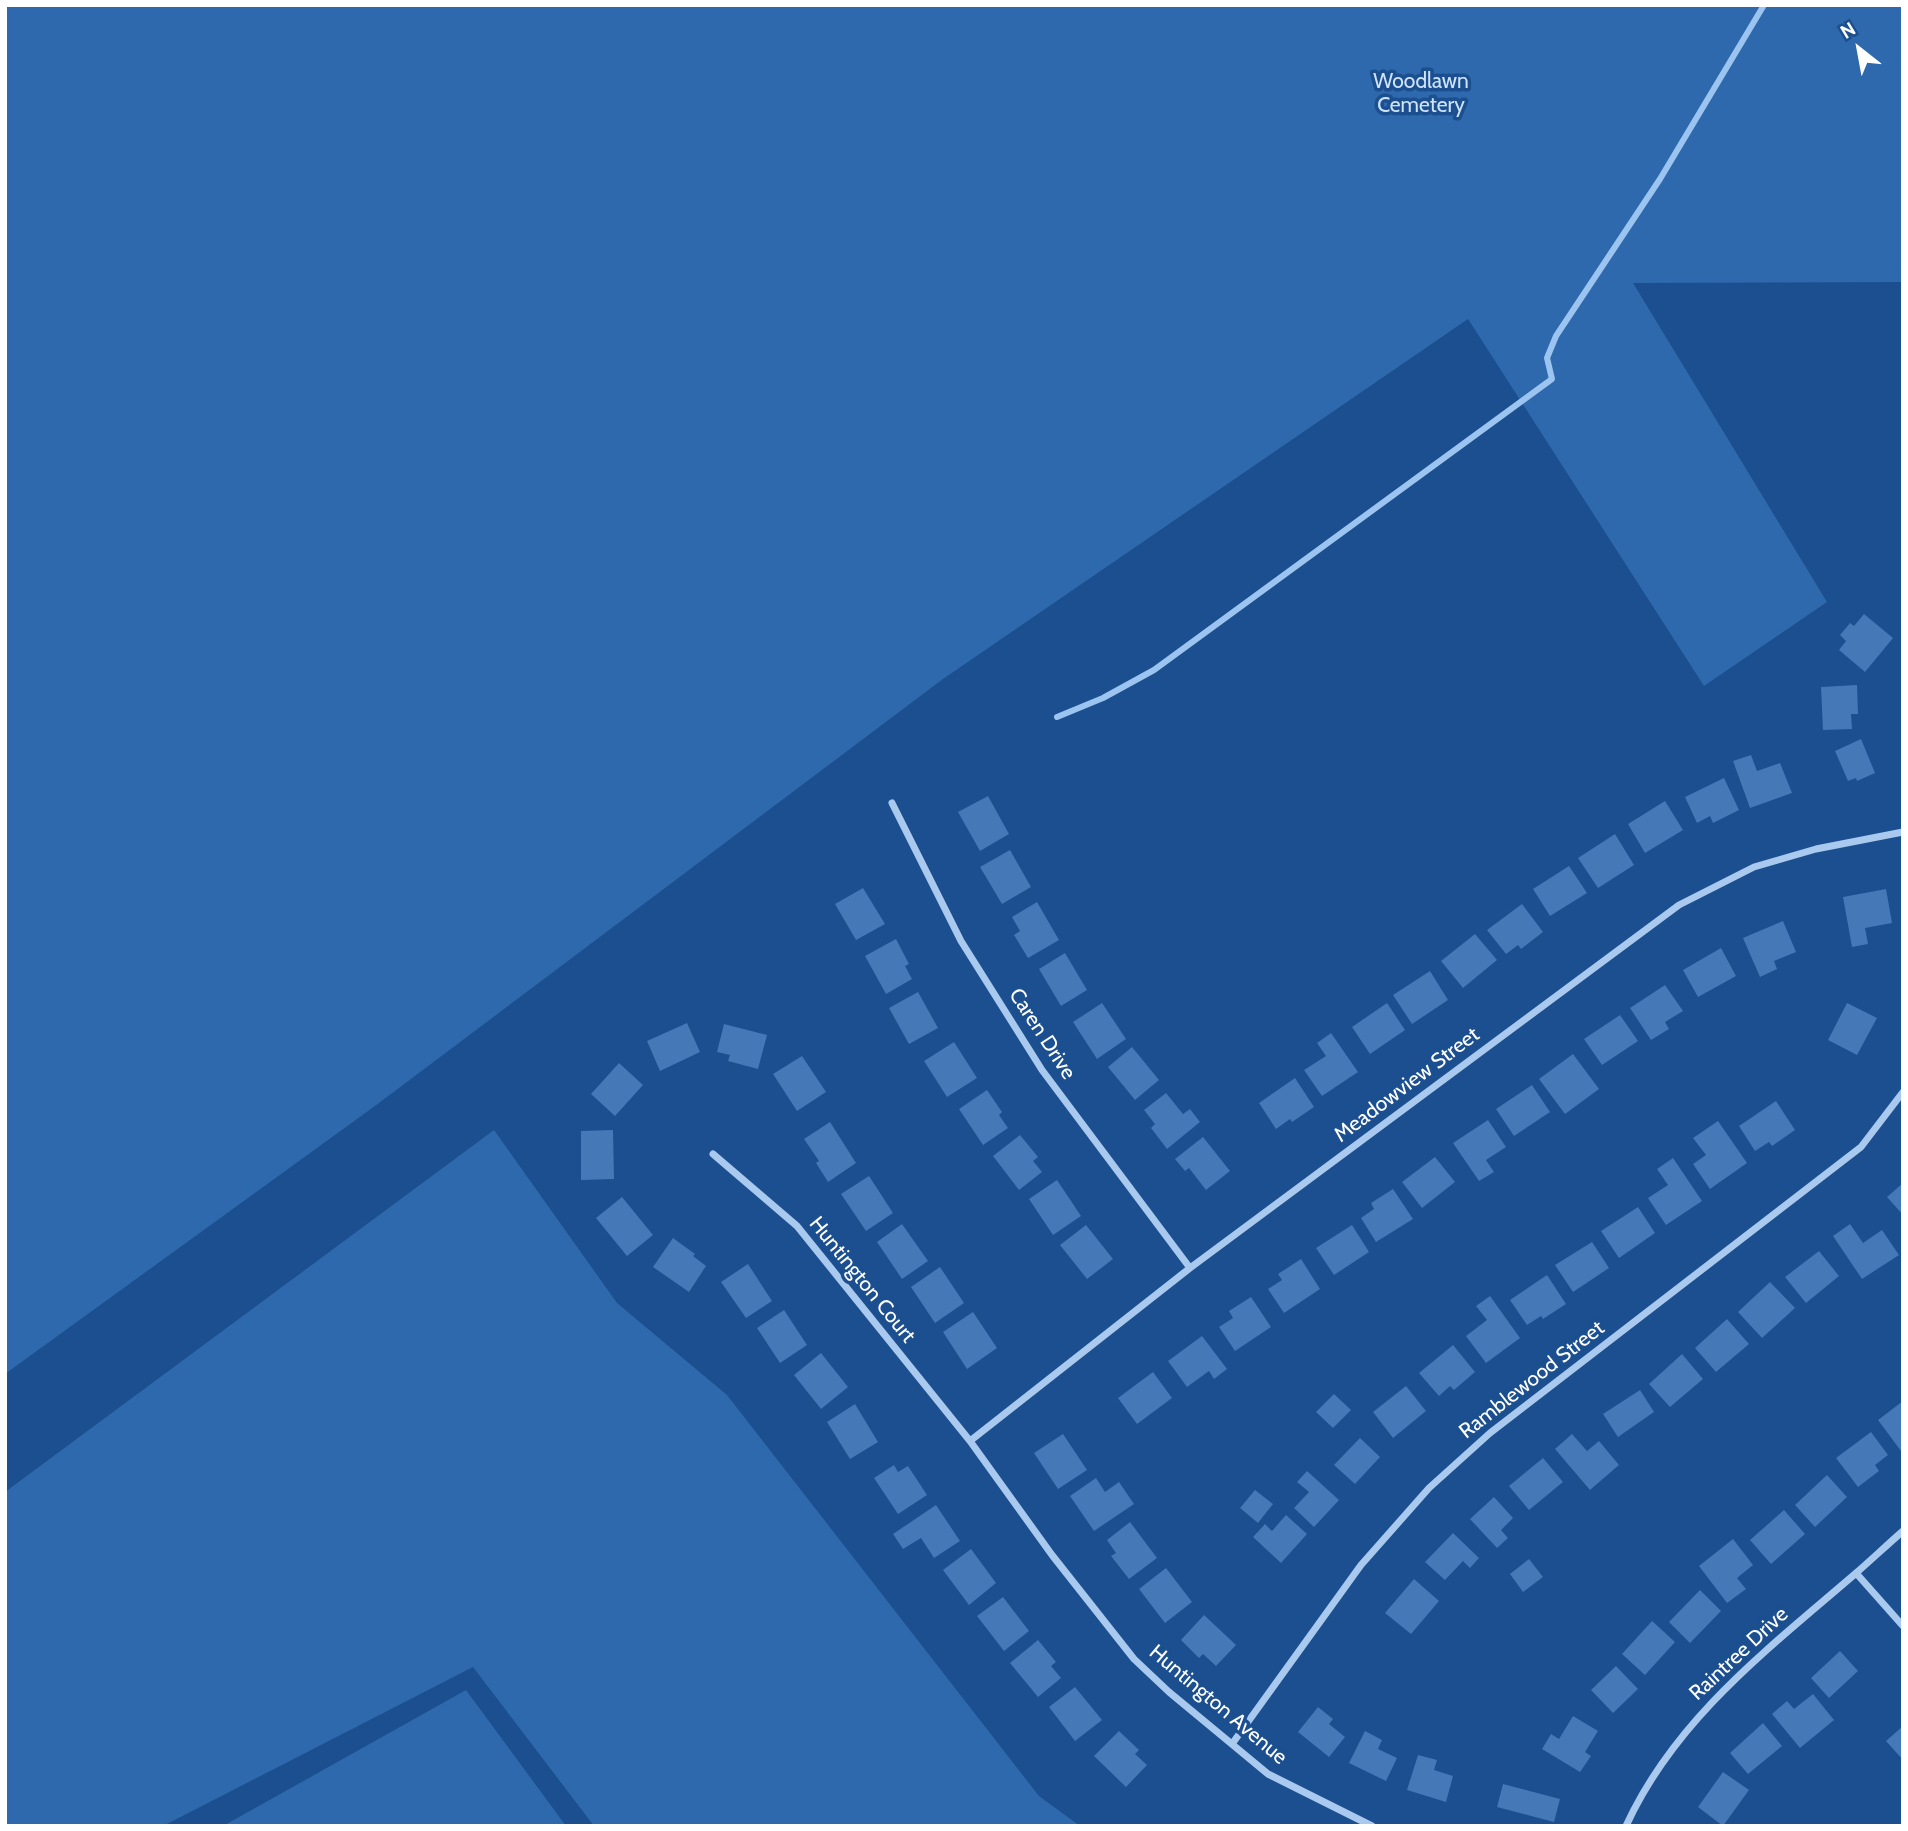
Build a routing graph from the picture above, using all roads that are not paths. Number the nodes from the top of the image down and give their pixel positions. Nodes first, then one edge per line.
1 (891, 803) dead end
2 (1903, 832) edge
3 (1903, 1092) edge
4 (713, 1154) dead end
5 (1190, 1268) junction
6 (970, 1441) junction
7 (1903, 1531) edge
8 (1856, 1573) junction
9 (1903, 1626) edge
10 (1232, 1744) junction
11 (1372, 1826) edge
12 (1626, 1826) edge

1 - 5 street, Caren Drive
2 - 5 street, Meadowview Street
3 - 10 street, Ramblewood Street
4 - 6 street, Huntington Court
5 - 6 street, Meadowview Street
6 - 10 street, Huntington Avenue
7 - 8 street, Raintree Drive
8 - 9 street
8 - 12 street, Raintree Drive
10 - 11 street, Huntington Avenue

